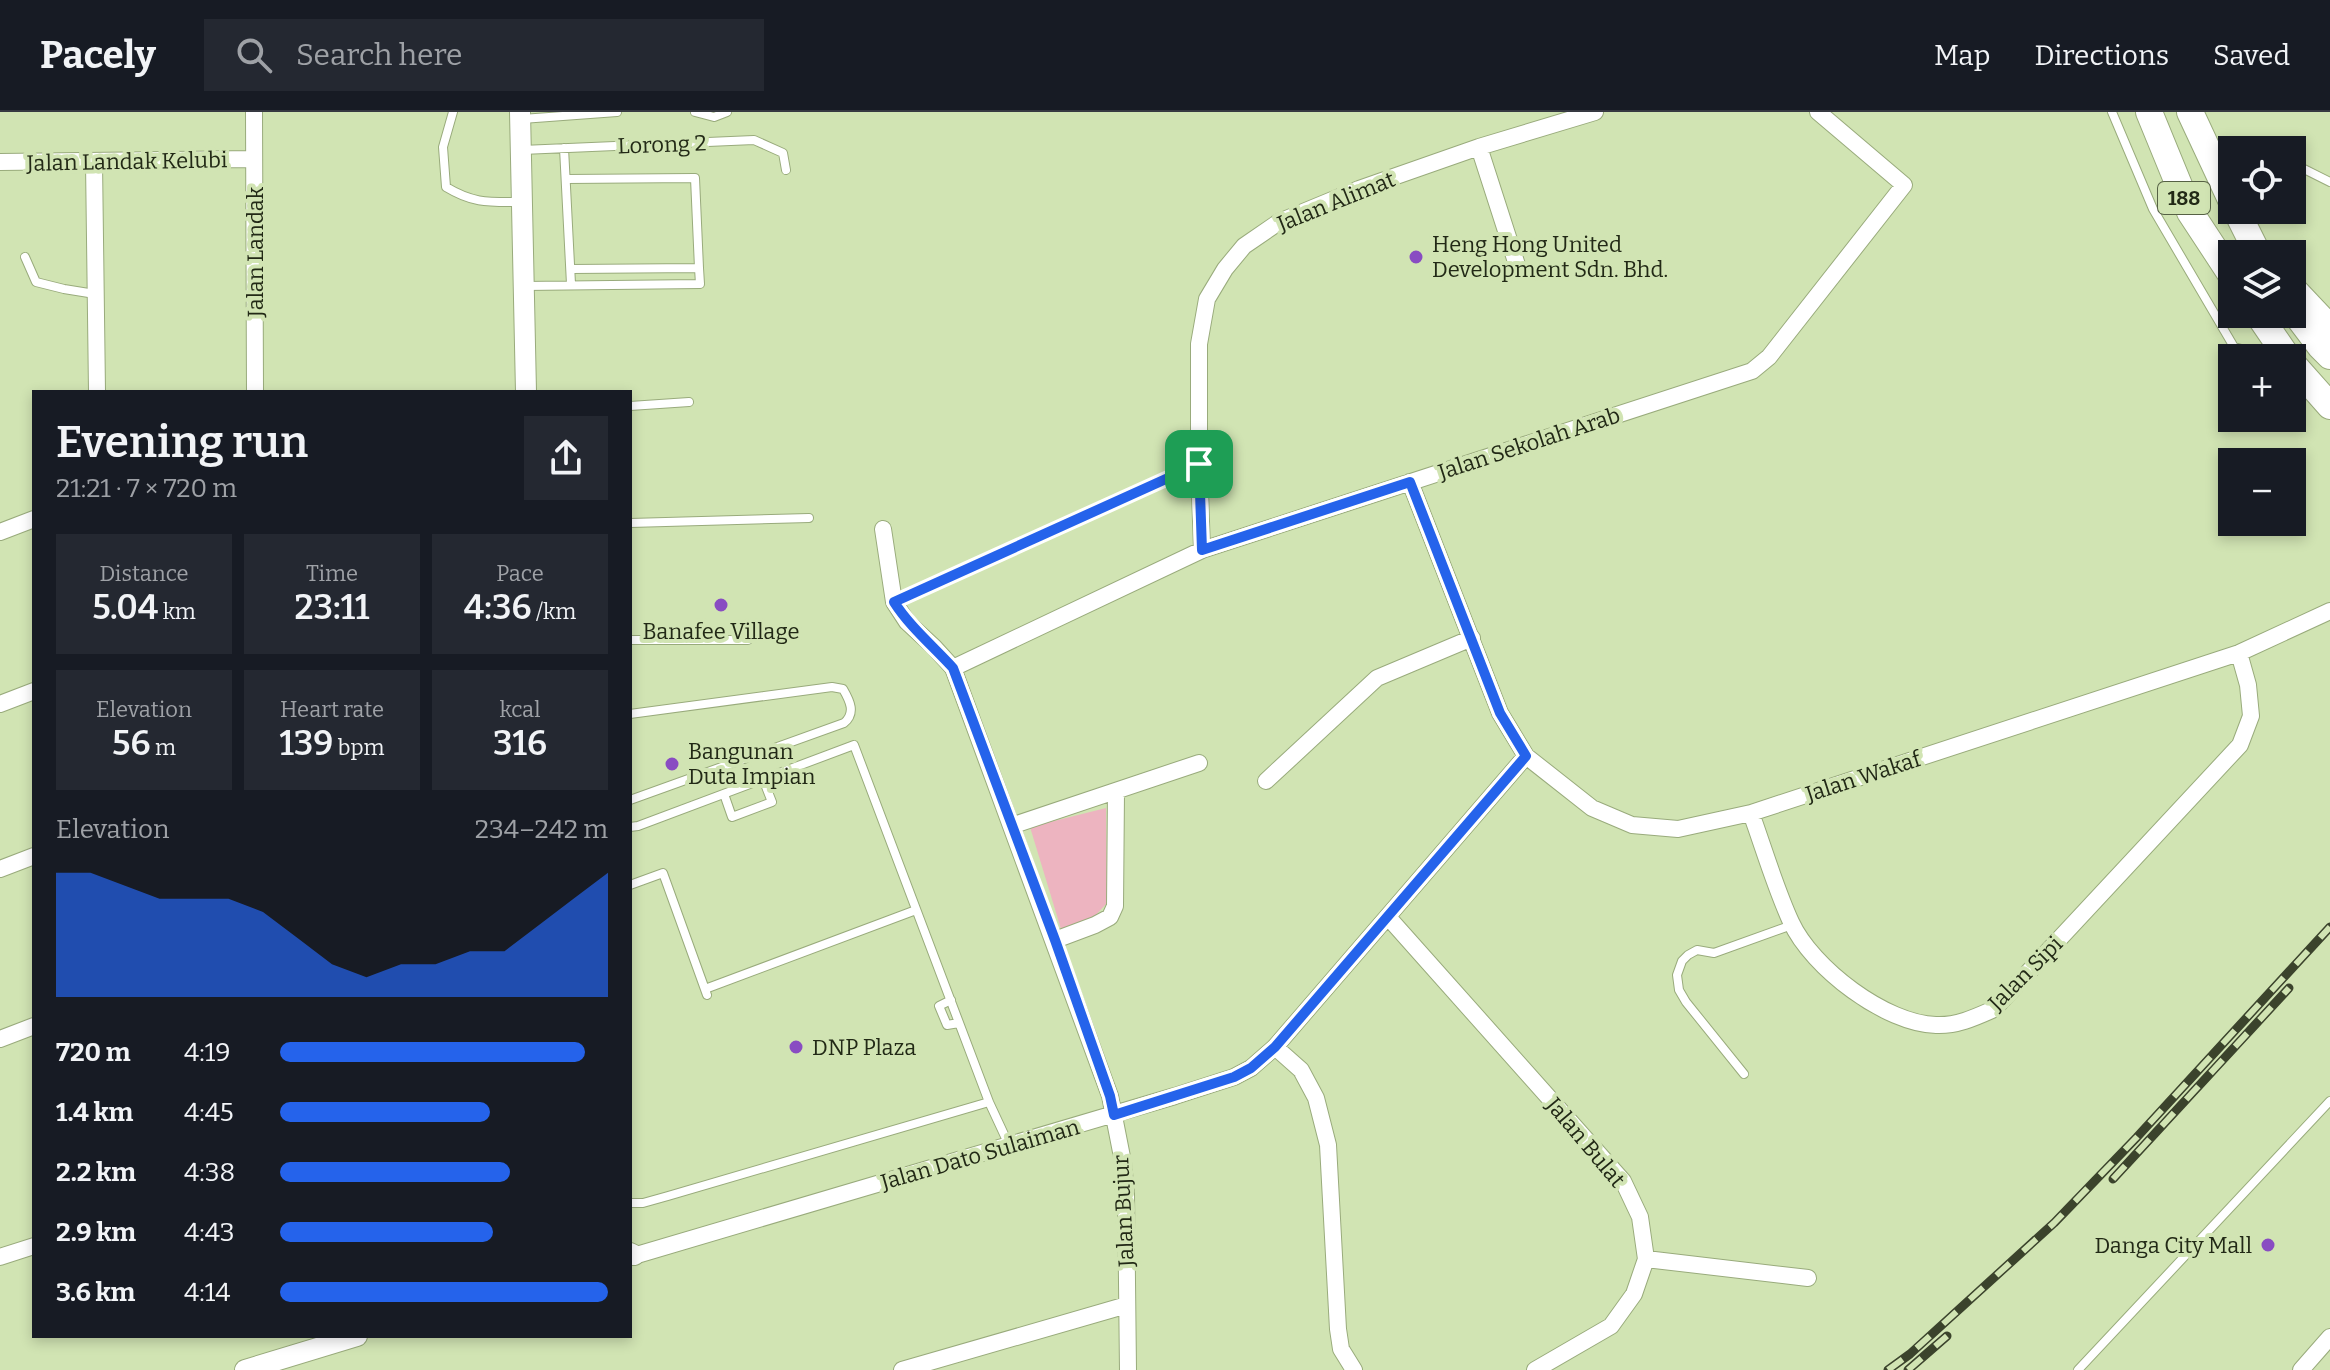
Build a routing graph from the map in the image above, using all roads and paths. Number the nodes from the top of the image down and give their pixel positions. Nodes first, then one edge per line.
1 (254, 112) edge
2 (453, 112) edge
3 (617, 112) edge
4 (695, 112) edge
5 (727, 112) edge
6 (1595, 112) edge
7 (1818, 112) edge
8 (2112, 112) edge
9 (2149, 112) edge
10 (2190, 112) edge
11 (580, 114) edge
12 (520, 116) edge
13 (1479, 147) junction
14 (564, 148) junction
15 (521, 150) junction
16 (254, 159) junction
17 (0, 162) edge
18 (94, 162) junction
19 (786, 170) dead end
20 (2306, 170) edge
21 (2218, 172) edge
22 (566, 179) junction
23 (2330, 182) edge
24 (522, 201) junction
25 (2218, 255) edge
26 (25, 257) dead end
27 (1517, 265) dead end
28 (699, 268) junction
29 (571, 269) junction
30 (571, 284) junction
31 (524, 286) junction
32 (95, 294) junction
33 (2306, 303) edge
34 (2306, 328) edge
35 (2330, 328) edge
36 (2232, 344) edge
37 (2330, 356) edge
38 (2306, 376) edge
39 (2306, 378) edge
40 (97, 390) edge
41 (255, 390) edge
42 (526, 390) edge
43 (2330, 400) edge
44 (689, 402) dead end
45 (632, 406) edge
46 (2330, 406) edge
47 (1199, 464) junction
48 (1410, 482) junction
49 (809, 518) dead end
50 (32, 520) edge
51 (632, 523) edge
52 (883, 529) dead end
53 (0, 532) edge
54 (1202, 550) junction
55 (894, 602) junction
56 (2330, 611) edge
57 (1472, 638) junction
58 (632, 640) edge
59 (748, 640) dead end
60 (2239, 653) junction
61 (953, 668) junction
62 (32, 692) edge
63 (0, 704) edge
64 (632, 714) edge
65 (1526, 756) junction
66 (1199, 763) dead end
67 (763, 779) junction
68 (1266, 781) dead end
69 (1116, 792) junction
70 (724, 794) junction
71 (632, 799) edge
72 (1751, 813) junction
73 (1011, 826) junction
74 (634, 827) edge
75 (32, 857) edge
76 (0, 869) edge
77 (632, 884) edge
78 (916, 910) junction
79 (1388, 917) junction
80 (1792, 925) junction
81 (1055, 940) junction
82 (32, 1027) edge
83 (0, 1039) edge
84 (1275, 1047) junction
85 (1744, 1074) dead end
86 (2330, 1101) edge
87 (989, 1102) junction
88 (1114, 1115) junction
89 (1009, 1146) junction
90 (632, 1203) edge
91 (32, 1247) edge
92 (632, 1255) edge
93 (0, 1257) edge
94 (1646, 1259) junction
95 (1808, 1278) dead end
96 (1127, 1305) junction
97 (2330, 1337) edge
98 (343, 1338) edge
99 (316, 1342) edge
100 (245, 1370) edge
101 (902, 1370) edge
102 (1128, 1370) edge
103 (1354, 1370) edge
104 (1535, 1370) edge
105 (2078, 1370) edge
106 (2301, 1370) edge

1 - 16 street, Jalan Landak
2 - 24 lane
3 - 11 lane
4 - 5 lane
6 - 13 street, Jalan Alimat
7 - 48 street, Jalan Sekolah Arab
8 - 36 lane
9 - 25 highway, 188
10 - 21 highway, 188
11 - 12 lane
12 - 15 street
13 - 27 street
13 - 47 street, Jalan Alimat
14 - 15 lane, Lorong 2
14 - 19 lane, Lorong 2
14 - 22 lane
15 - 24 street
16 - 18 street, Jalan Landak Kelubi
16 - 41 street, Jalan Landak
17 - 18 street, Jalan Landak Kelubi
18 - 32 street
20 - 23 lane
22 - 28 lane
22 - 29 lane
24 - 31 street
26 - 32 lane
28 - 29 lane
28 - 30 lane
29 - 30 lane
30 - 31 lane
31 - 42 street
32 - 40 street
33 - 35 highway
34 - 37 highway
38 - 43 highway
39 - 46 highway
44 - 45 lane
47 - 54 street, Jalan Alimat
47 - 55 lane
48 - 54 street, Jalan Sekolah Arab
48 - 57 street, Jalan Wakaf
49 - 51 lane
50 - 53 street
52 - 55 street
54 - 61 street, Jalan Sekolah Arab
55 - 61 street, Jalan Bujur
56 - 60 street, Jalan Wakaf
57 - 65 street, Jalan Wakaf
57 - 68 street
58 - 59 lane
60 - 72 street, Jalan Wakaf
60 - 80 street, Jalan Sipi
61 - 73 street, Jalan Bujur
62 - 63 street
64 - 71 lane
65 - 72 street, Jalan Wakaf
65 - 79 street, Jalan Dato Sulaiman
66 - 69 street
67 - 70 lane
67 - 70 lane
67 - 78 lane
69 - 73 street
69 - 81 street
70 - 74 lane
72 - 80 street, Jalan Sipi
73 - 81 street, Jalan Bujur
75 - 76 street
77 - 78 lane
78 - 87 lane
79 - 84 street, Jalan Dato Sulaiman
79 - 94 street, Jalan Bulat
80 - 85 lane
81 - 88 street, Jalan Bujur
82 - 83 street
84 - 88 street, Jalan Dato Sulaiman
84 - 103 street
86 - 105 lane
87 - 89 lane
87 - 90 lane
88 - 89 street, Jalan Dato Sulaiman
88 - 96 street, Jalan Bujur
89 - 92 street, Jalan Dato Sulaiman
91 - 93 street
94 - 95 street
94 - 104 street, Jalan Bulat
96 - 101 street
96 - 102 street, Jalan Bujur
97 - 106 street
98 - 99 street
99 - 100 street

